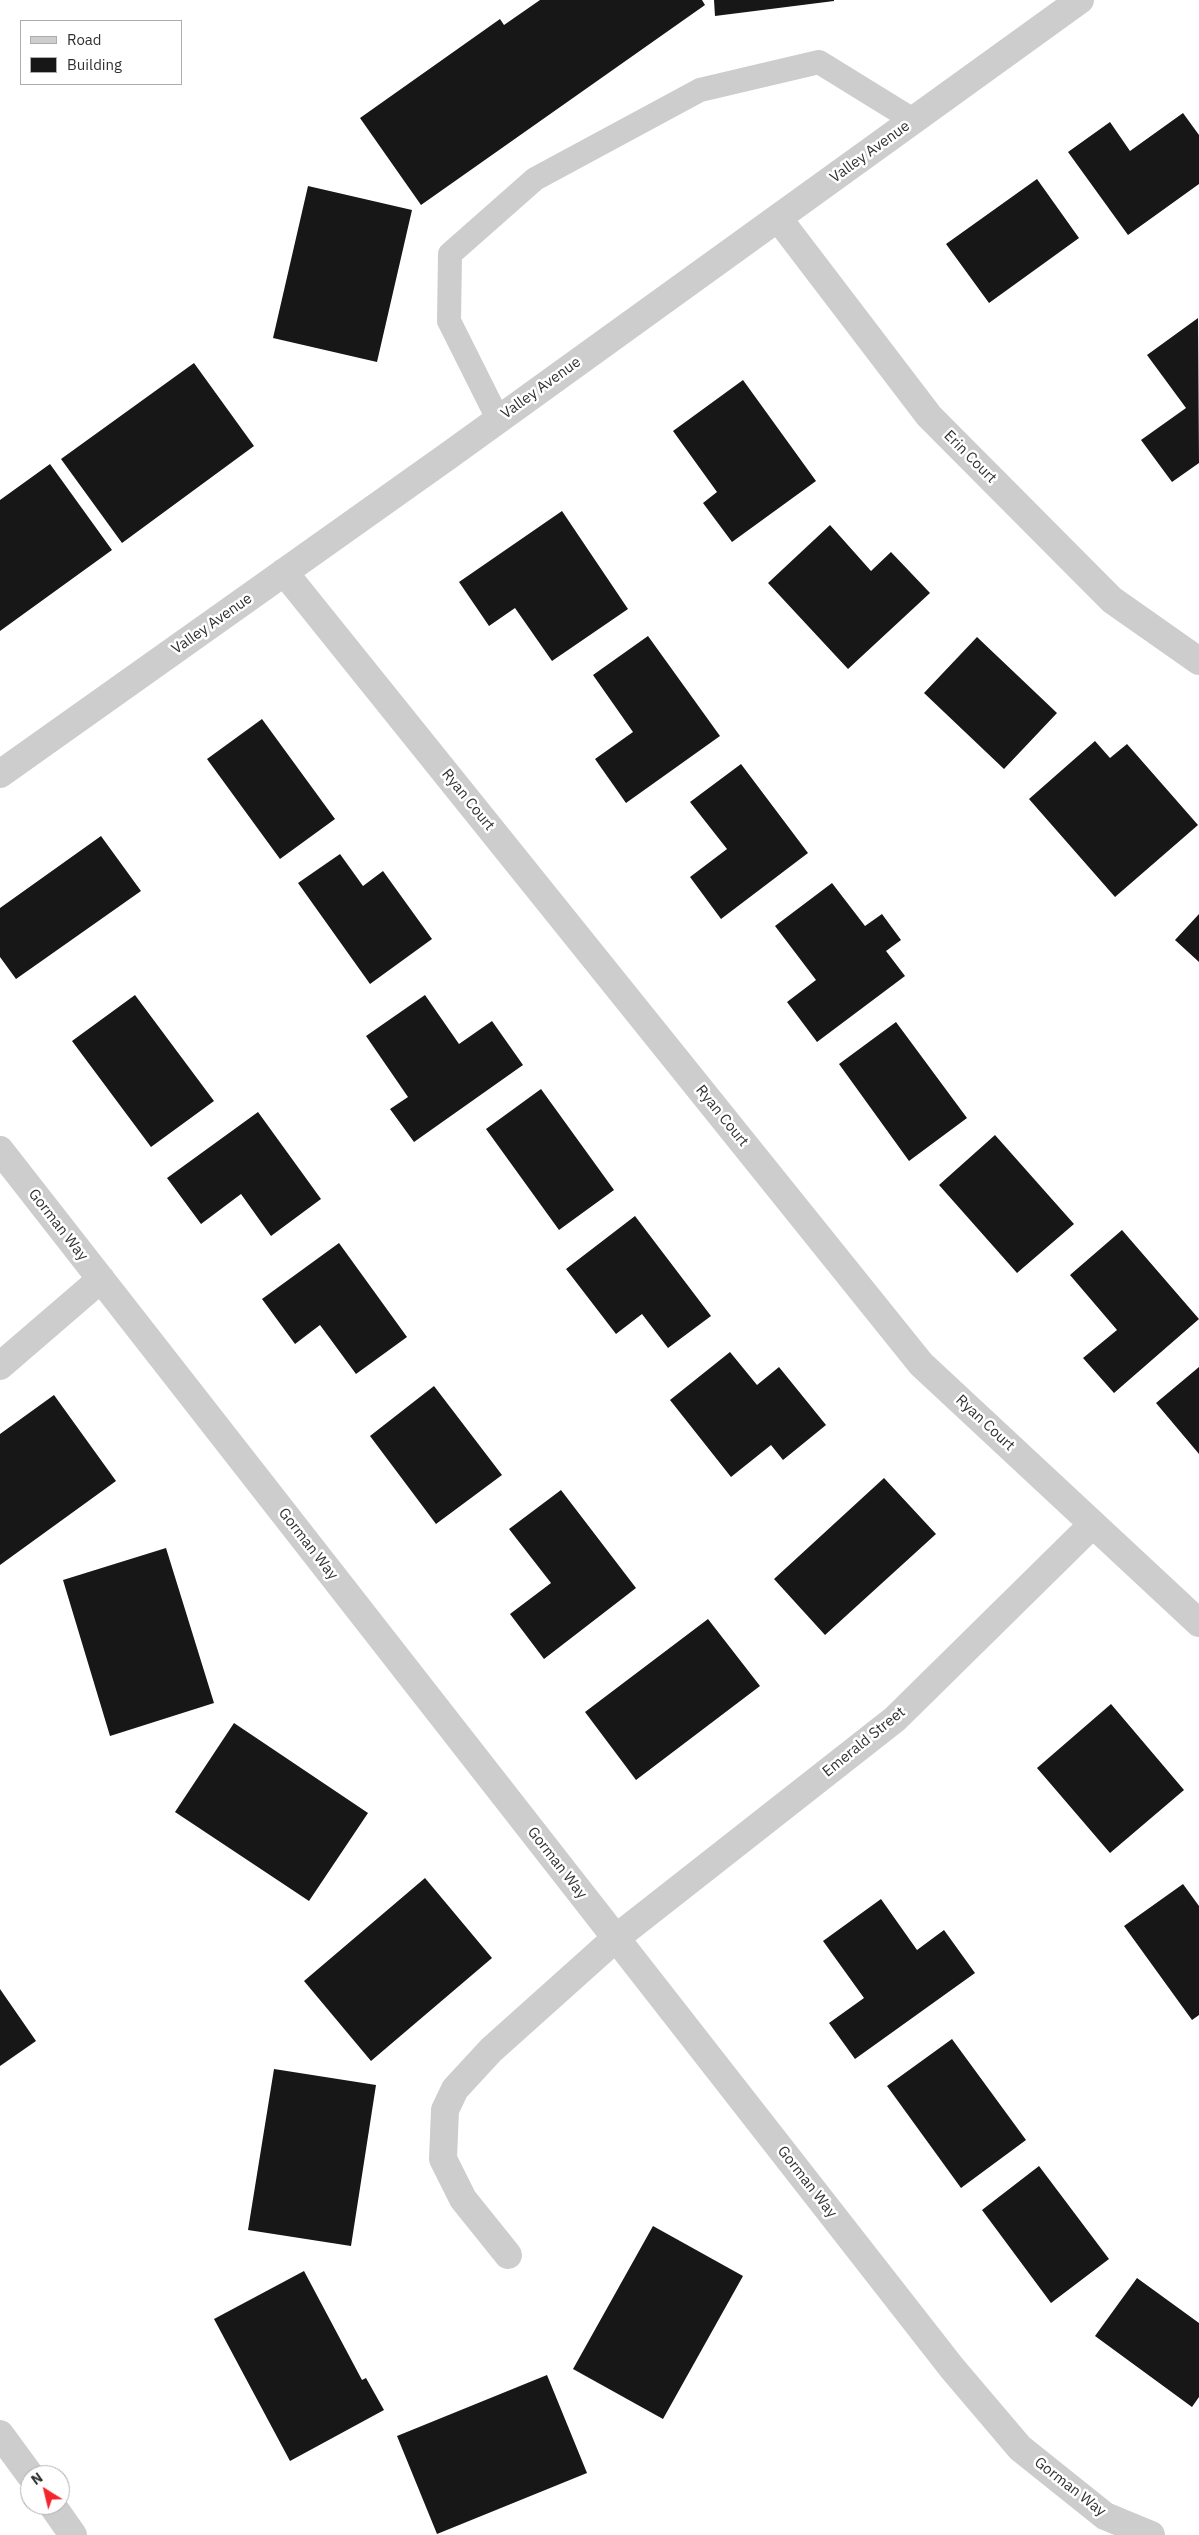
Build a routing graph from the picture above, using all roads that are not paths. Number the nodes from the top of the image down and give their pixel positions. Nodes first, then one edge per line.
1 (1080, 0) edge
2 (913, 120) junction
3 (778, 218) junction
4 (498, 419) junction
5 (284, 572) junction
6 (1199, 661) edge
7 (0, 774) edge
8 (0, 1150) edge
9 (101, 1279) junction
10 (0, 1366) edge
11 (1093, 1524) junction
12 (1199, 1623) edge
13 (616, 1938) junction
14 (508, 2255) dead end
15 (0, 2434) edge
16 (23, 2465) edge
17 (59, 2515) edge
18 (1100, 2526) edge
19 (74, 2535) edge
20 (1151, 2535) edge

1 - 2 street, Valley Avenue
2 - 3 street, Valley Avenue
2 - 4 lane
3 - 4 street, Valley Avenue
3 - 6 street, Erin Court
4 - 5 street, Valley Avenue
5 - 7 street, Valley Avenue
5 - 11 street, Ryan Court
8 - 9 street, Gorman Way
9 - 10 street
9 - 13 street, Gorman Way
11 - 12 street, Ryan Court
11 - 13 street, Emerald Street
13 - 14 street, Emerald Street
13 - 18 street, Gorman Way
15 - 16 street
17 - 19 street
18 - 20 street, Gorman Way

